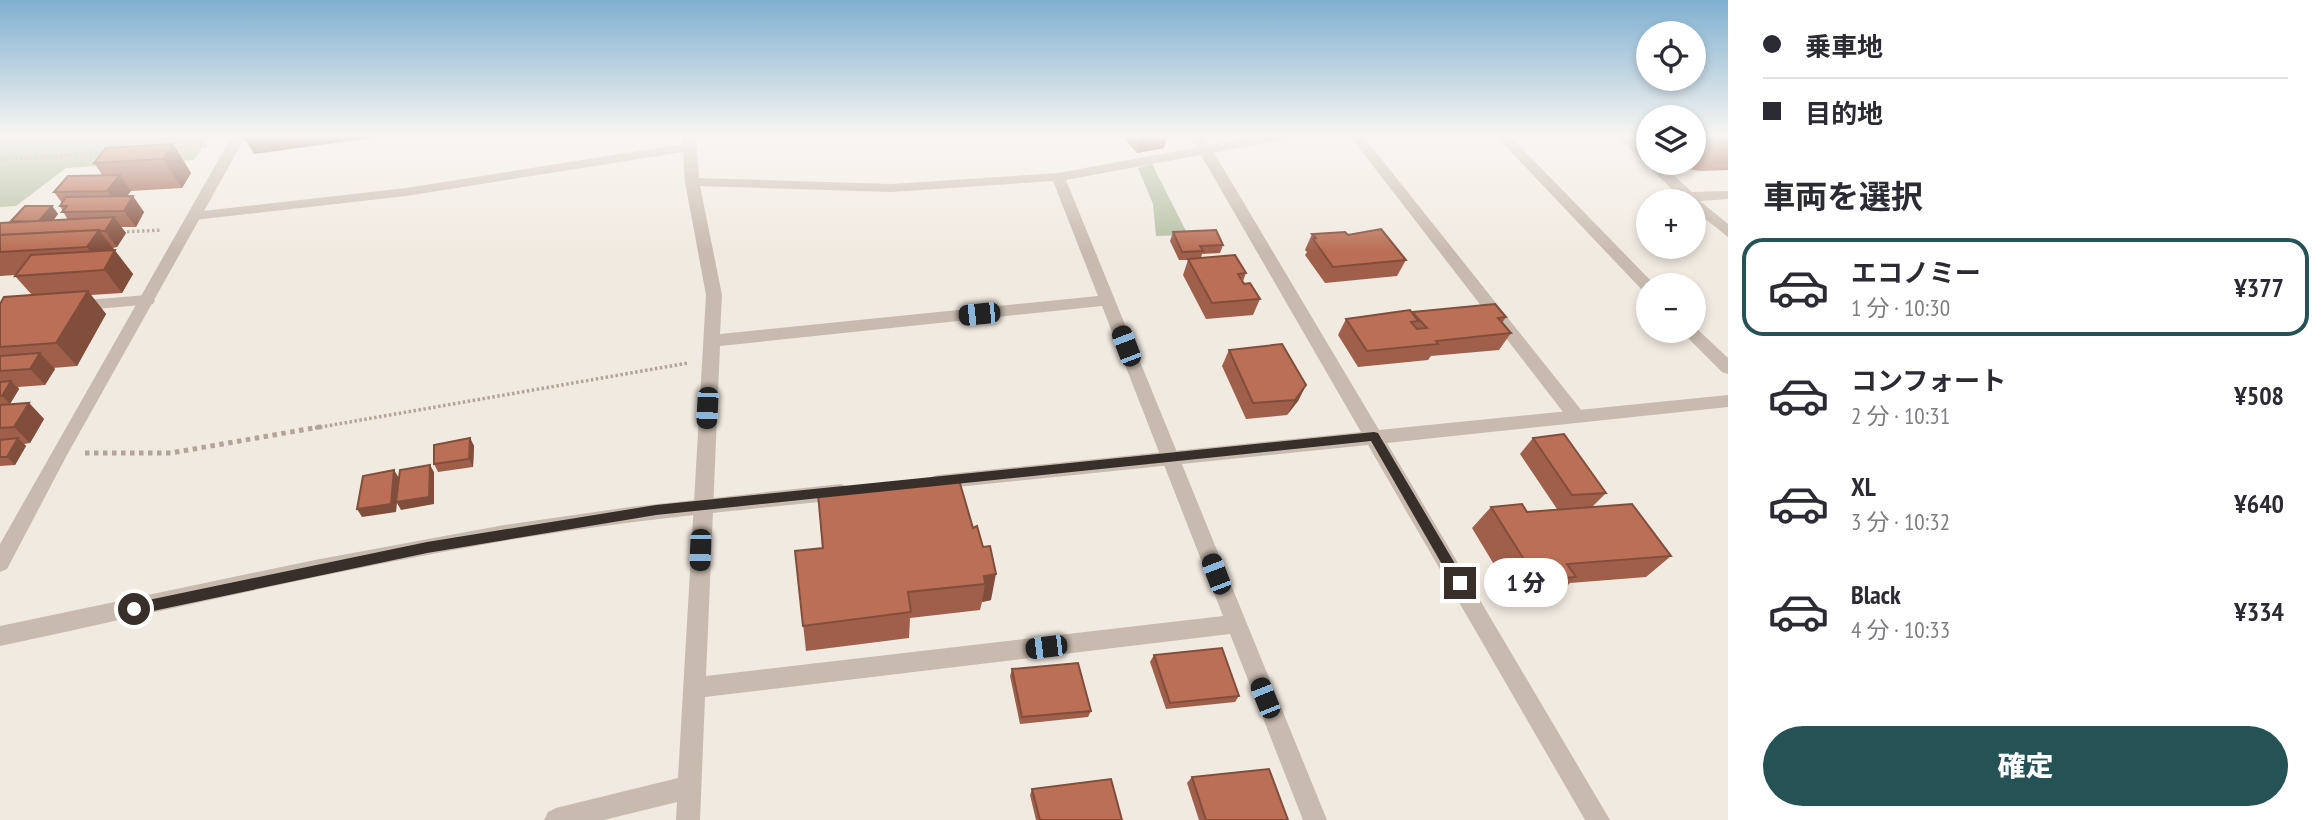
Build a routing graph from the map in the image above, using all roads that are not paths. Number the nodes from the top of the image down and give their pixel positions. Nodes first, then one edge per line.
1 (217, 174) edge
2 (506, 174) edge
3 (691, 174) edge
4 (1069, 174) edge
5 (1219, 174) edge
6 (1386, 174) edge
7 (1539, 174) edge
8 (1665, 175) edge
9 (1058, 177) junction
10 (692, 182) junction
11 (1679, 189) edge
12 (1728, 195) edge
13 (1706, 198) edge
14 (1706, 213) edge
15 (194, 216) junction
16 (1728, 232) edge
17 (1636, 275) edge
18 (147, 300) junction
19 (1108, 300) junction
20 (56, 307) edge
21 (1703, 343) edge
22 (710, 351) junction
23 (1728, 368) edge
24 (1728, 401) edge
25 (1576, 416) junction
26 (1374, 437) junction
27 (1171, 460) junction
28 (916, 484) edge
29 (862, 490) edge
30 (701, 505) junction
31 (0, 563) edge
32 (1235, 624) junction
33 (0, 636) edge
34 (694, 688) junction
35 (689, 787) junction
36 (556, 820) edge
37 (688, 820) edge
38 (1315, 820) edge
39 (1598, 820) edge

1 - 15 street
2 - 15 street
3 - 10 street
4 - 9 street
5 - 26 street
6 - 25 street
7 - 17 street
8 - 11 street
9 - 10 street
9 - 19 street
10 - 22 street
12 - 13 street
14 - 16 street
15 - 18 street
18 - 20 street
18 - 31 street
19 - 22 street
19 - 27 street
21 - 23 street
22 - 30 street
24 - 25 street
25 - 26 street
26 - 27 street
26 - 39 street
27 - 28 street
27 - 32 street
29 - 30 street
30 - 33 street
30 - 34 street
32 - 34 street
32 - 38 street
34 - 35 street
35 - 36 street
35 - 37 street

